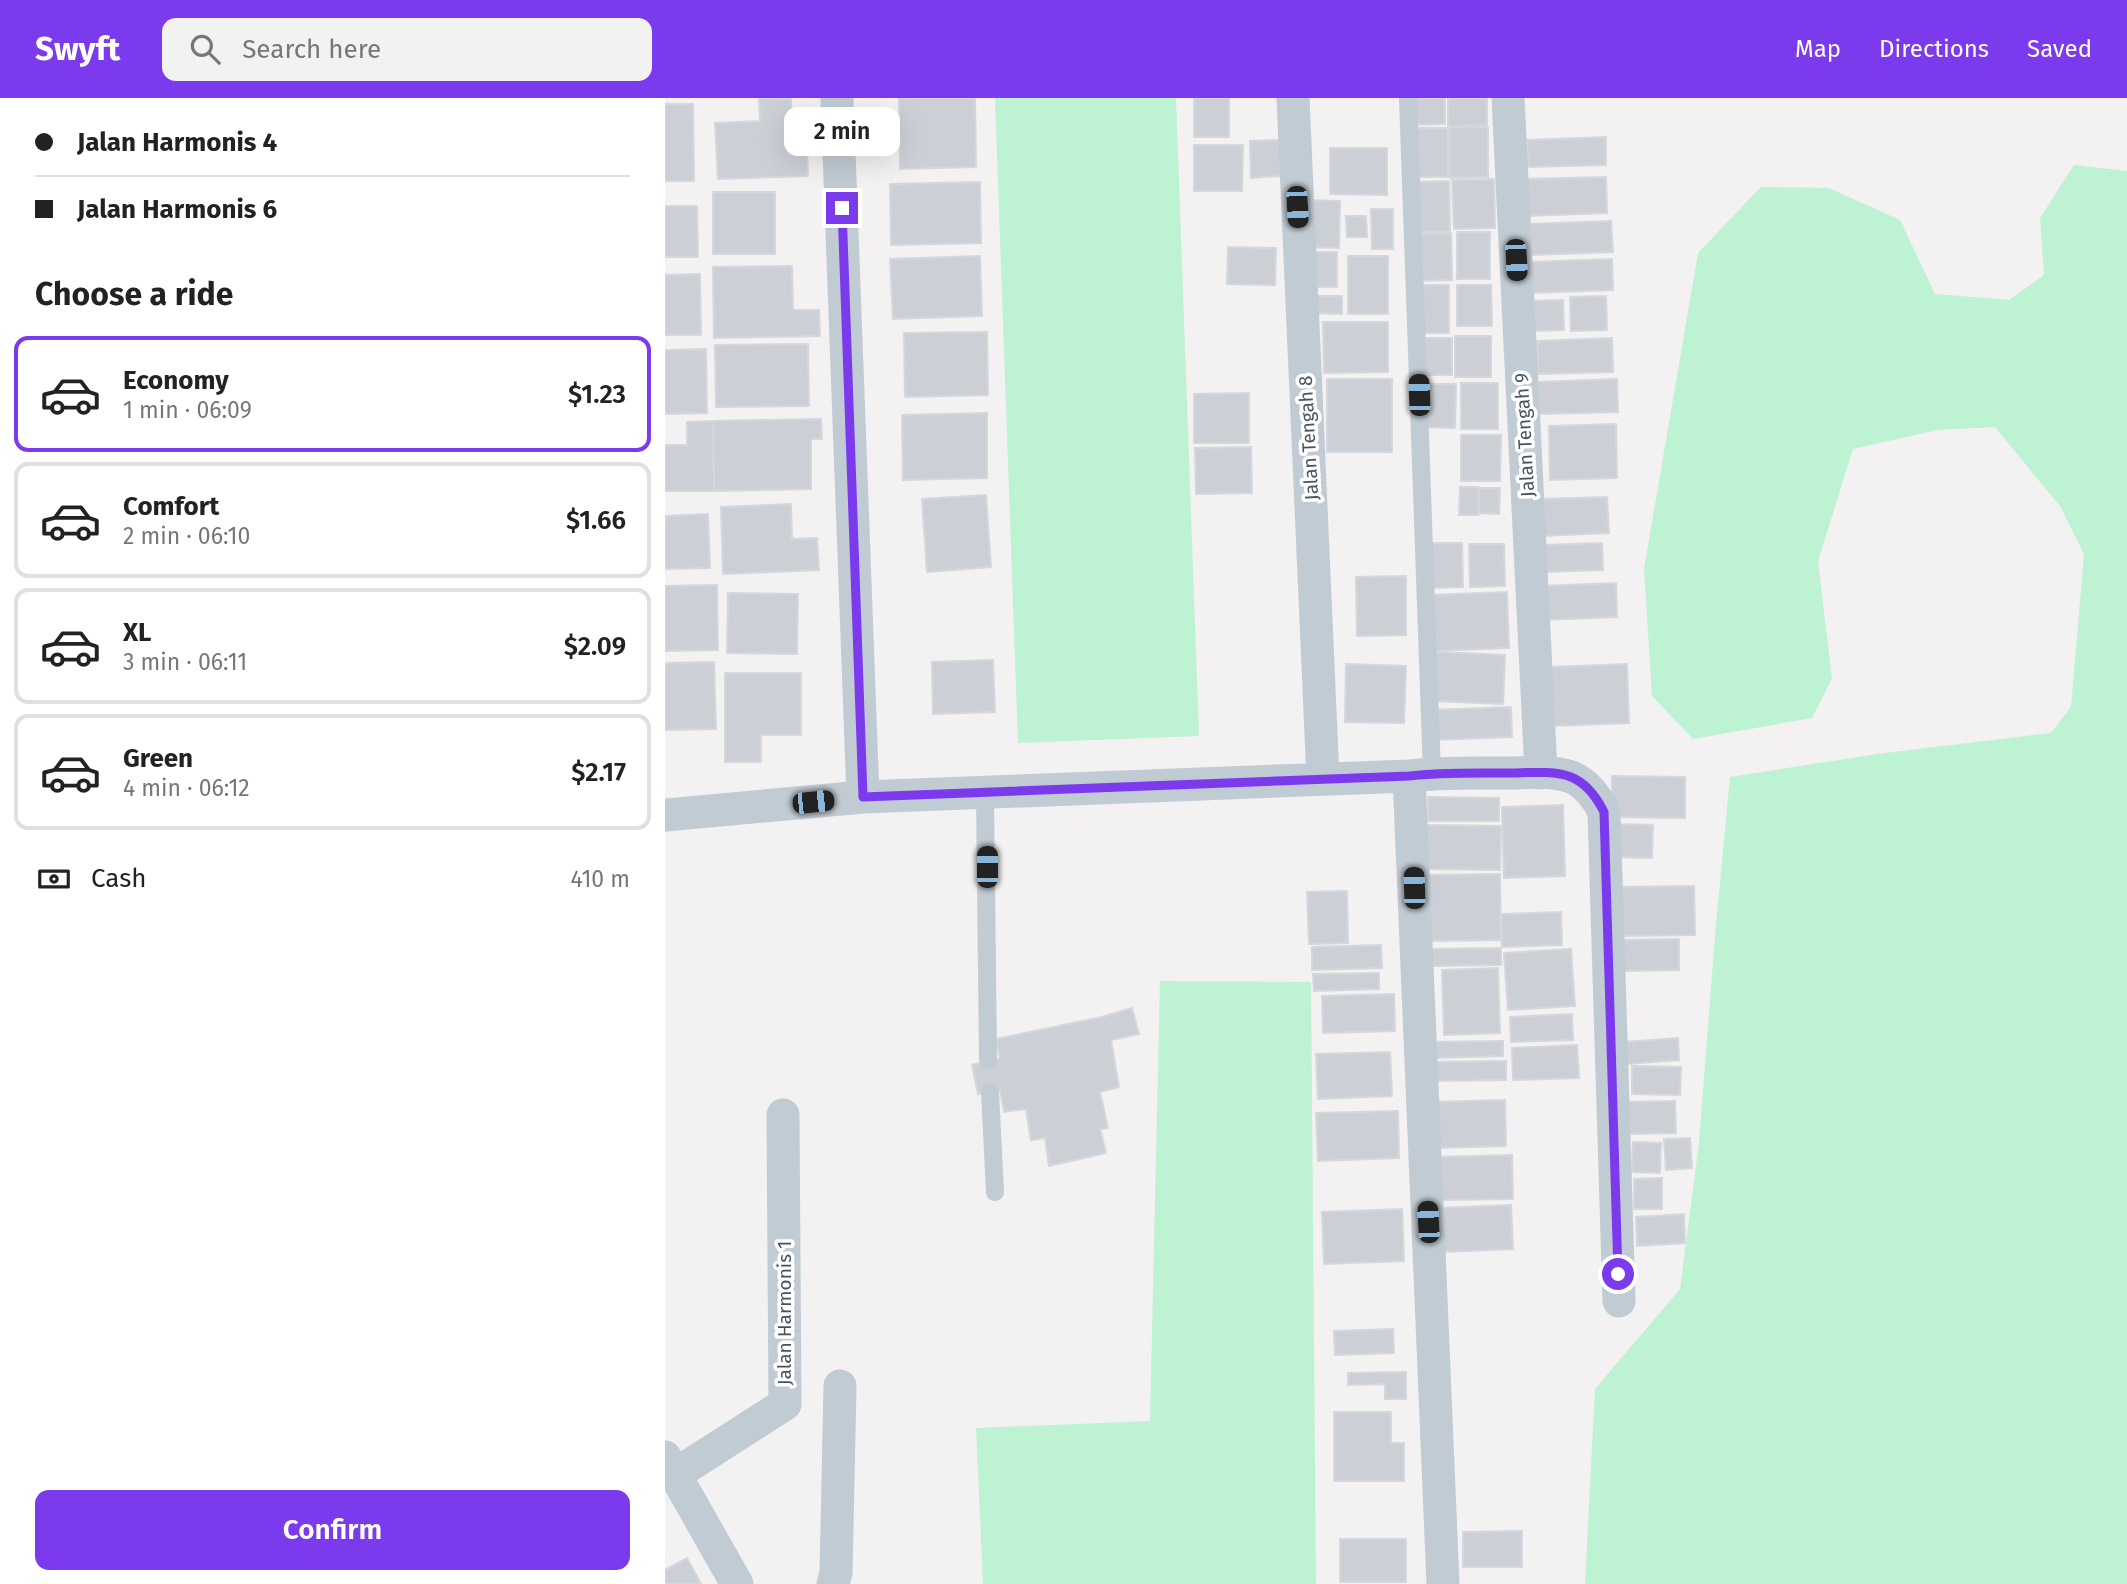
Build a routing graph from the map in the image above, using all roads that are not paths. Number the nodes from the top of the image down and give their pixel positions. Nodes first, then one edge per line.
1 (837, 98) edge
2 (1293, 98) edge
3 (1408, 98) edge
4 (1508, 98) edge
5 (1541, 773) junction
6 (1421, 775) junction
7 (1323, 779) junction
8 (985, 794) junction
9 (863, 797) junction
10 (665, 816) edge
11 (988, 1060) dead end
12 (990, 1092) dead end
13 (783, 1115) dead end
14 (995, 1192) dead end
15 (1619, 1301) dead end
16 (839, 1387) dead end
17 (671, 1477) edge
18 (737, 1584) edge
19 (833, 1584) edge
20 (1443, 1584) edge

1 - 9 street
2 - 7 street, Jalan Tengah 8
3 - 6 lane
4 - 5 street, Jalan Tengah 9
5 - 6 street
5 - 15 street
6 - 7 street
6 - 20 street
7 - 8 street
8 - 9 street
8 - 11 lane
9 - 10 street
12 - 14 lane
13 - 17 street, Jalan Harmonis 1
16 - 19 street
17 - 18 street

